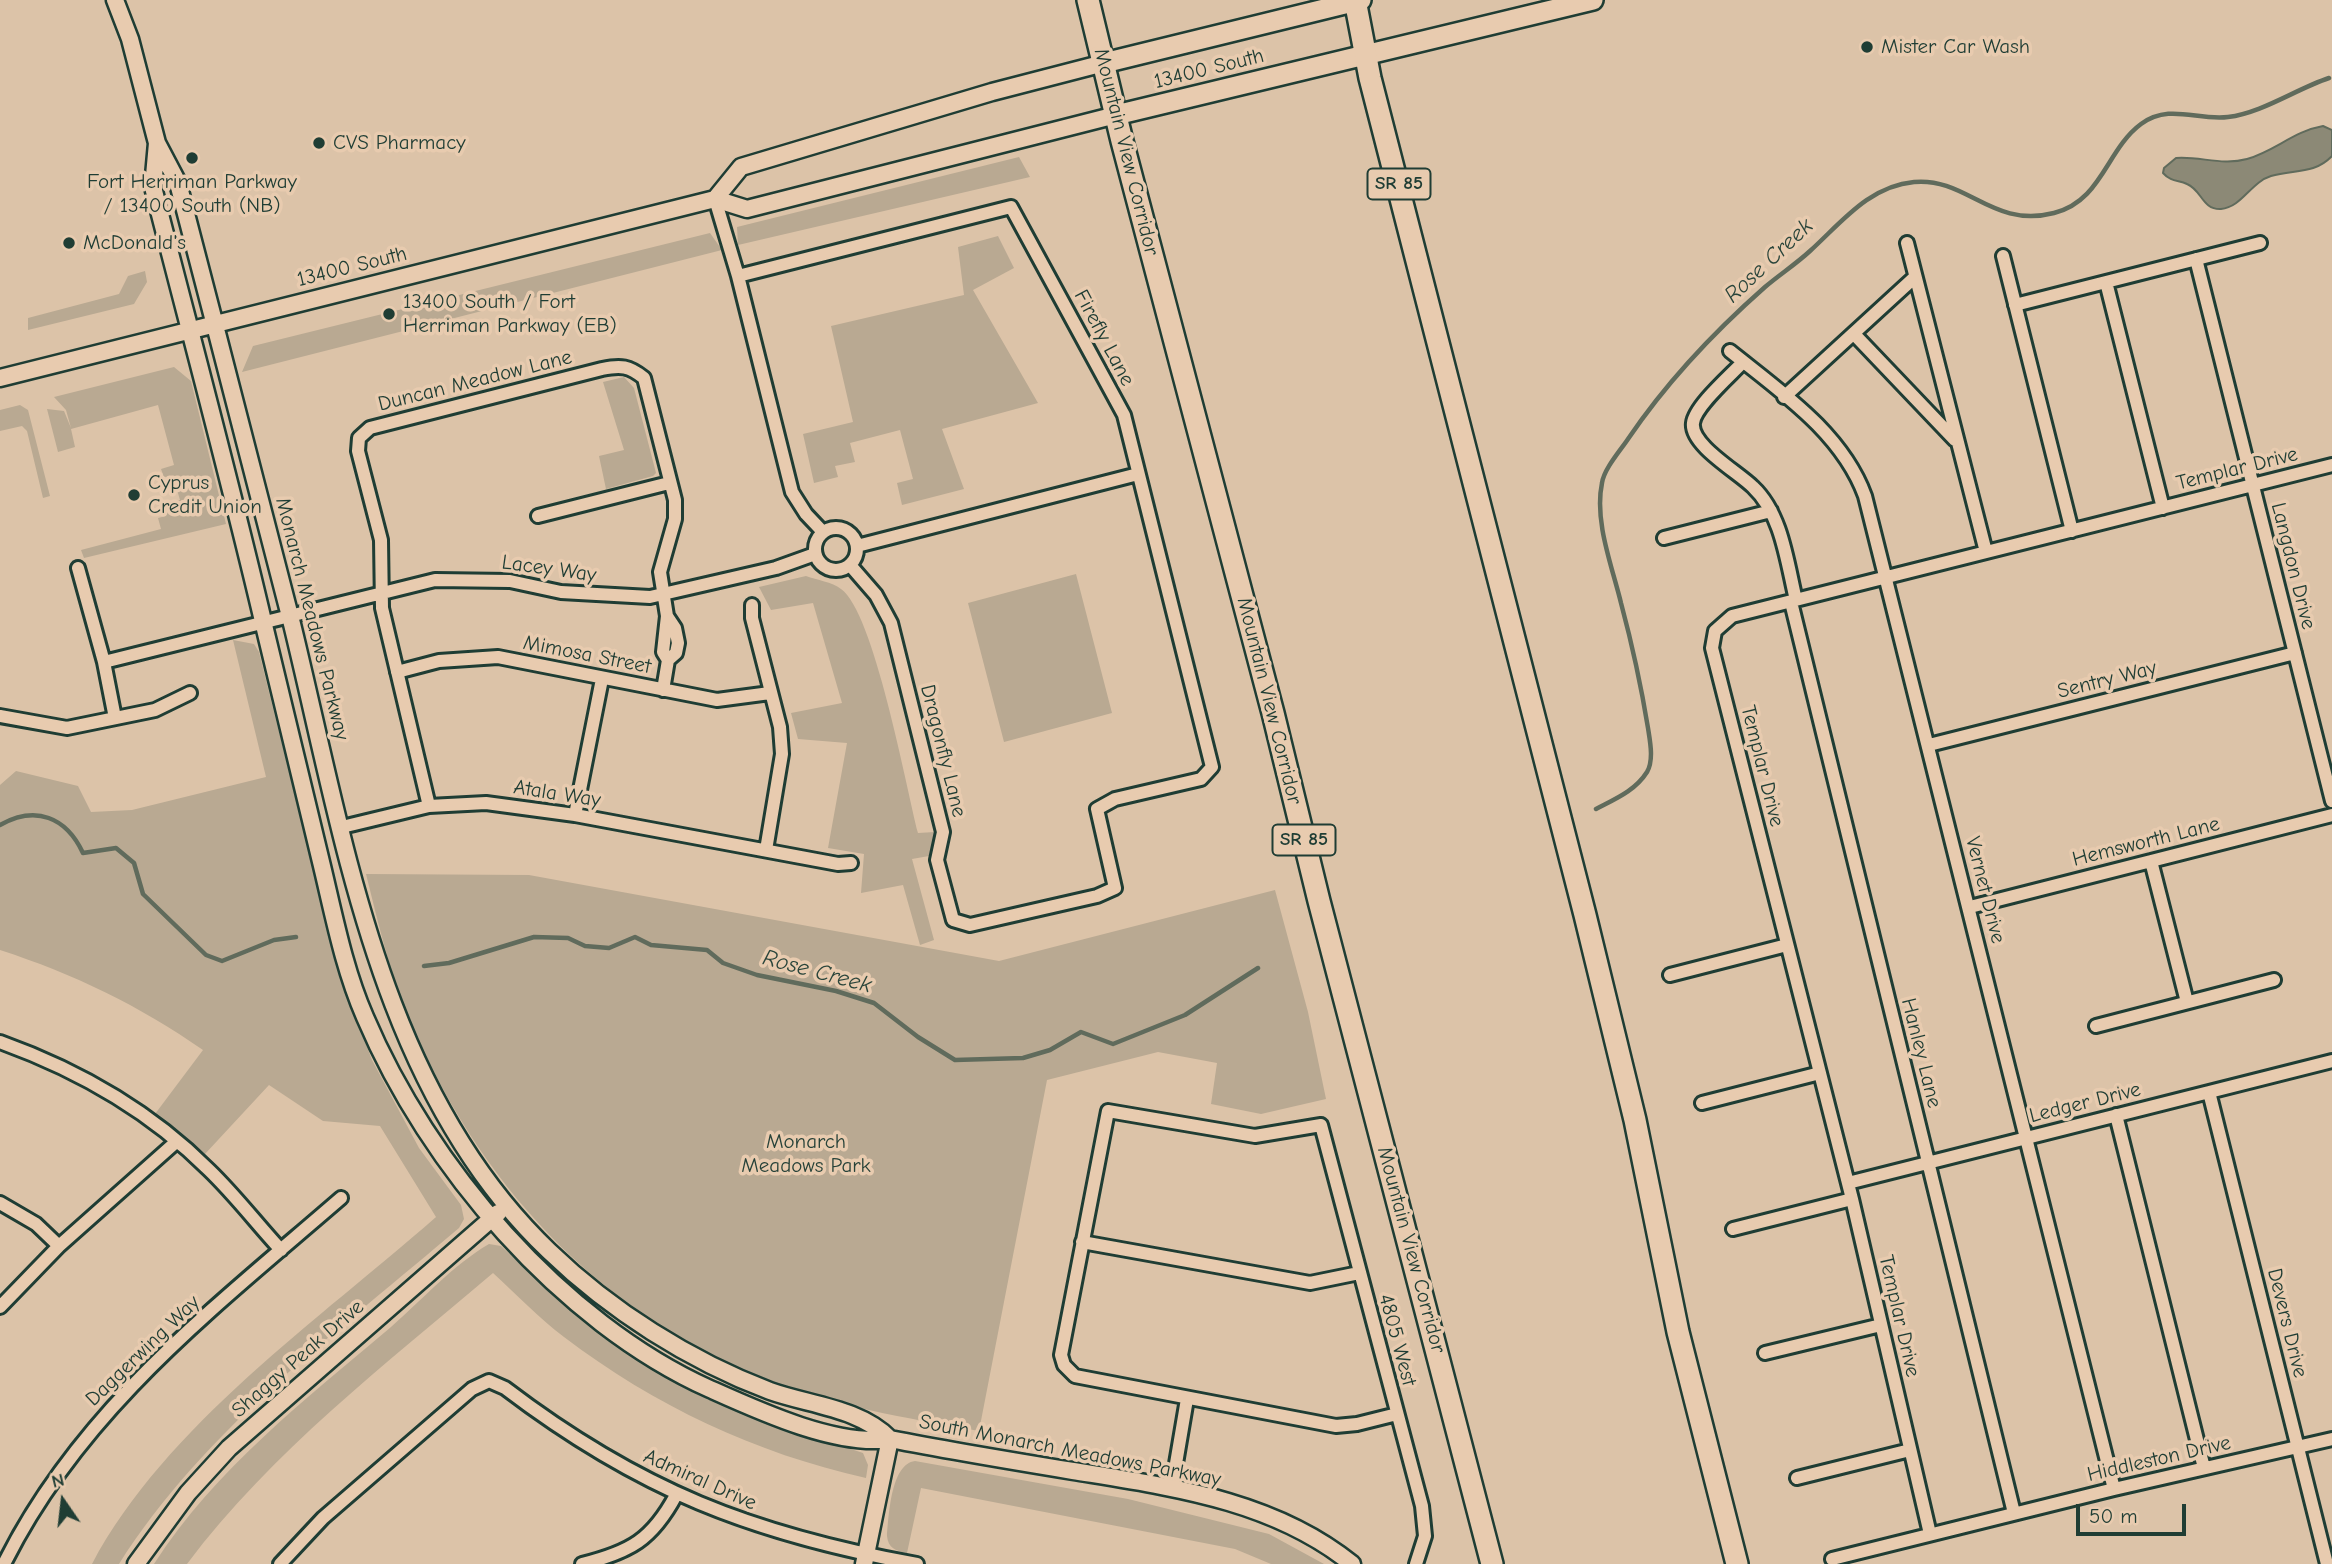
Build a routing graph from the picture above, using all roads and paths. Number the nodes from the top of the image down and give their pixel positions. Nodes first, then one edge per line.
1 (115, 0) edge
2 (1088, 0) edge
3 (1355, 0) edge
4 (1360, 0) edge
5 (1593, 0) edge
6 (1366, 54) junction
7 (1104, 63) junction
8 (1116, 116) junction
9 (157, 143) junction
10 (715, 199) junction
11 (1907, 243) dead end
12 (2260, 243) dead end
13 (2003, 257) dead end
14 (2196, 260) junction
15 (738, 276) junction
16 (1915, 277) junction
17 (2106, 282) junction
18 (2015, 305) junction
19 (214, 326) junction
20 (190, 331) junction
21 (1854, 334) junction
22 (1730, 351) dead end
23 (1743, 362) junction
24 (0, 378) edge
25 (1784, 397) junction
26 (1958, 443) junction
27 (2332, 465) edge
28 (1138, 474) junction
29 (669, 483) junction
30 (2253, 485) junction
31 (2163, 508) junction
32 (1771, 511) junction
33 (538, 516) dead end
34 (2072, 531) junction
35 (823, 532) junction
36 (1664, 538) dead end
37 (858, 546) junction
38 (1986, 552) junction
39 (816, 555) junction
40 (850, 565) junction
41 (78, 568) dead end
42 (1886, 578) junction
43 (380, 593) junction
44 (665, 595) junction
45 (1793, 601) junction
46 (752, 605) dead end
47 (277, 620) junction
48 (2295, 653) junction
49 (104, 662) junction
50 (397, 672) junction
51 (602, 679) junction
52 (663, 690) junction
53 (190, 693) dead end
54 (770, 693) junction
55 (0, 716) edge
56 (115, 718) junction
57 (1929, 745) junction
58 (1212, 767) joint
59 (2332, 801) edge
60 (429, 806) junction
61 (575, 815) junction
62 (2332, 815) edge
63 (342, 827) junction
64 (766, 850) junction
65 (2151, 861) junction
66 (851, 863) dead end
67 (356, 882) joint
68 (327, 885) joint
69 (1970, 907) junction
70 (1787, 945) junction
71 (1670, 975) dead end
72 (2274, 980) dead end
73 (2187, 1002) junction
74 (2096, 1026) dead end
75 (0, 1042) edge
76 (2332, 1061) edge
77 (1820, 1073) junction
78 (2209, 1092) junction
79 (1702, 1103) dead end
80 (2116, 1115) junction
81 (2025, 1139) junction
82 (176, 1142) junction
83 (1928, 1162) junction
84 (1848, 1183) junction
85 (341, 1198) dead end
86 (1852, 1199) junction
87 (0, 1203) edge
88 (508, 1204) junction
89 (491, 1219) junction
90 (1733, 1229) dead end
91 (1082, 1241) junction
92 (59, 1245) junction
93 (281, 1250) junction
94 (1359, 1273) junction
95 (0, 1307) edge
96 (1881, 1325) junction
97 (1765, 1353) dead end
98 (1187, 1399) junction
99 (1397, 1414) junction
100 (890, 1439) junction
101 (2332, 1439) edge
102 (2299, 1447) junction
103 (1910, 1450) junction
104 (2204, 1468) junction
105 (1797, 1478) dead end
106 (1172, 1487) junction
107 (2113, 1489) junction
108 (676, 1495) junction
109 (2014, 1513) junction
110 (1930, 1534) junction
111 (284, 1559) edge
112 (865, 1559) edge
113 (1832, 1559) dead end
114 (4, 1564) edge
115 (136, 1564) edge
116 (300, 1564) edge
117 (582, 1564) edge
118 (917, 1564) edge
119 (1352, 1564) edge
120 (1416, 1564) edge
121 (1492, 1564) edge
122 (1737, 1564) edge
123 (2327, 1564) edge

1 - 9 street
2 - 7 highway, Mountain View Corridor / SR 85
3 - 4 main road, 13400 South
3 - 6 highway, SR 85
3 - 7 main road, 13400 South
5 - 6 main road, 13400 South
6 - 8 main road, 13400 South
6 - 122 highway, SR 85
7 - 8 highway, Mountain View Corridor / SR 85
7 - 10 street, 13400 South
8 - 10 street, 13400 South
8 - 121 highway, Mountain View Corridor / SR 85
9 - 19 street, Monarch Meadows Parkway
9 - 20 street, Monarch Meadows Parkway
10 - 15 street
10 - 19 street, 13400 South
11 - 16 street
12 - 14 street
13 - 18 street
14 - 17 street
14 - 30 street, Langdon Drive
15 - 28 street, Firefly Lane
15 - 35 street
16 - 21 street
16 - 26 street
17 - 18 street
17 - 31 street
18 - 34 street
19 - 20 street, 13400 South
19 - 47 street, Monarch Meadows Parkway
20 - 24 street, 13400 South
20 - 47 street, Monarch Meadows Parkway
21 - 25 street
21 - 26 street
22 - 23 street, Vernet Drive
23 - 25 street, Vernet Drive
23 - 32 street, Hanley Lane
25 - 42 street, Vernet Drive
26 - 38 street
27 - 30 street, Templar Drive
28 - 37 street
28 - 58 street, Firefly Lane
29 - 33 street
29 - 43 street, Duncan Meadow Lane
29 - 44 street
30 - 31 street, Templar Drive
30 - 48 street, Langdon Drive
31 - 34 street, Templar Drive
32 - 36 street
32 - 45 street, Hanley Lane
34 - 38 street, Templar Drive
35 - 37 street
35 - 39 street
37 - 40 street
38 - 42 street, Templar Drive
39 - 40 street
39 - 44 street, Lacey Way
40 - 58 street, Dragonfly Lane
41 - 49 street
42 - 45 street, Templar Drive
42 - 57 street, Vernet Drive
43 - 44 street, Lacey Way
43 - 47 street, Lacey Way
43 - 50 street, Duncan Meadow Lane
44 - 52 street
45 - 70 street, Templar Drive
45 - 83 street, Hanley Lane
46 - 54 street
47 - 49 street, Lacey Way
47 - 63 street, Monarch Meadows Parkway
47 - 68 street, Monarch Meadows Parkway
48 - 57 street, Sentry Way
48 - 59 street, Langdon Drive
49 - 56 street
50 - 51 street, Mimosa Street
50 - 60 street, Duncan Meadow Lane
51 - 52 street, Mimosa Street
51 - 61 street
52 - 54 street, Mimosa Street
53 - 56 street
54 - 64 street
55 - 56 street
57 - 69 street, Vernet Drive
60 - 61 street, Atala Way
60 - 63 street, Atala Way
61 - 64 street, Atala Way
62 - 65 street, Hemsworth Lane
63 - 67 street, Monarch Meadows Parkway
64 - 66 street, Atala Way
65 - 69 street, Hemsworth Lane
65 - 73 street
67 - 88 street, South Monarch Meadows Parkway
68 - 89 street, South Monarch Meadows Parkway
69 - 81 street, Vernet Drive
70 - 71 street
70 - 77 street, Templar Drive
72 - 73 street
73 - 74 street
75 - 82 street
76 - 78 street, Ledger Drive
77 - 79 street
77 - 84 street, Templar Drive
78 - 80 street, Ledger Drive
78 - 102 street, Devers Drive
80 - 81 street, Ledger Drive
80 - 104 street
81 - 83 street, Ledger Drive
81 - 107 street, Vernet Drive
82 - 92 street
82 - 93 street
83 - 84 street, Ledger Drive
83 - 109 street, Hanley Lane
84 - 86 street, Templar Drive
85 - 93 street, Daggerwing Way
86 - 90 street
86 - 96 street, Templar Drive
87 - 92 street
88 - 89 street, Shaggy Peak Drive
88 - 100 street, South Monarch Meadows Parkway
89 - 100 street, South Monarch Meadows Parkway
89 - 115 street, Shaggy Peak Drive
91 - 94 street
91 - 94 street, 4805 West
91 - 98 street
92 - 95 street
93 - 114 street, Daggerwing Way
94 - 99 street, 4805 West
96 - 97 street
96 - 103 street, Templar Drive
98 - 99 street
98 - 106 street
99 - 120 street, 4805 West
100 - 106 street, South Monarch Meadows Parkway
100 - 112 street
101 - 102 street, Hiddleston Drive
102 - 104 street, Hiddleston Drive
102 - 123 street, Devers Drive
103 - 105 street
103 - 110 street, Templar Drive
104 - 107 street, Hiddleston Drive
106 - 119 street, South Monarch Meadows Parkway
107 - 109 street, Hiddleston Drive
108 - 111 street, Admiral Drive
108 - 112 street, Admiral Drive
108 - 117 street
109 - 110 street, Hiddleston Drive
110 - 113 street, Hiddleston Drive
111 - 116 street
112 - 118 street, Admiral Drive

